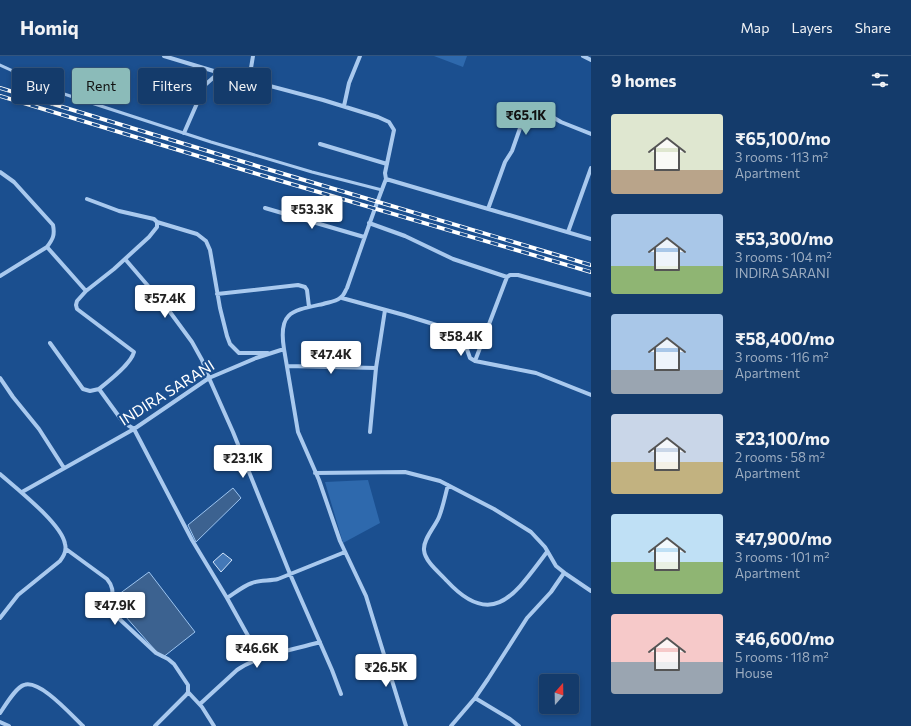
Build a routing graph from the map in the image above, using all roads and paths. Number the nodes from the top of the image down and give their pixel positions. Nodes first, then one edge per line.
1 (164, 56) edge
2 (253, 56) edge
3 (360, 56) edge
4 (583, 56) edge
5 (591, 60) edge
6 (0, 65) edge
7 (251, 68) edge
8 (214, 71) edge
9 (214, 77) edge
10 (271, 86) edge
11 (344, 106) junction
12 (184, 133) junction
13 (591, 134) edge
14 (320, 144) dead end
15 (387, 164) junction
16 (591, 168) edge
17 (0, 172) edge
18 (386, 179) junction
19 (382, 190) junction
20 (87, 199) dead end
21 (265, 208) dead end
22 (488, 209) junction
23 (157, 222) junction
24 (369, 223) junction
25 (568, 232) junction
26 (364, 237) junction
27 (591, 239) edge
28 (48, 247) junction
29 (125, 260) junction
30 (0, 276) edge
31 (507, 277) junction
32 (86, 291) junction
33 (217, 294) junction
34 (591, 295) edge
35 (342, 298) junction
36 (309, 307) junction
37 (385, 310) junction
38 (50, 343) dead end
39 (284, 349) junction
40 (276, 352) junction
41 (475, 361) junction
42 (287, 366) junction
43 (376, 368) junction
44 (0, 378) edge
45 (209, 378) junction
46 (100, 389) junction
47 (591, 395) edge
48 (134, 429) junction
49 (370, 432) dead end
50 (64, 468) junction
51 (316, 473) junction
52 (0, 474) edge
53 (448, 485) junction
54 (22, 492) junction
55 (66, 549) junction
56 (345, 552) junction
57 (547, 552) junction
58 (564, 573) junction
59 (290, 574) junction
60 (591, 591) edge
61 (227, 598) junction
62 (0, 618) edge
63 (320, 642) junction
64 (261, 659) junction
65 (188, 692) junction
66 (341, 694) dead end
67 (475, 698) junction
68 (200, 704) junction
69 (0, 713) edge
70 (0, 722) edge
71 (8, 726) edge
72 (84, 726) edge
73 (155, 726) edge
74 (214, 726) edge
75 (406, 726) edge
76 (451, 726) edge
77 (519, 726) edge

1 - 8 street
2 - 7 street
3 - 11 street
4 - 5 street
6 - 12 lane
9 - 12 street
10 - 11 street
11 - 15 street
12 - 19 lane
13 - 22 street
14 - 15 street
15 - 18 street
16 - 25 street
17 - 28 street
18 - 19 street
18 - 22 street
19 - 24 street
20 - 23 street
21 - 26 street
22 - 25 street
23 - 29 street
23 - 33 street
24 - 26 street
24 - 31 street
25 - 27 street
26 - 35 street
28 - 30 street
28 - 32 street
29 - 32 street
29 - 45 street
31 - 34 street
31 - 41 street
32 - 46 street
33 - 36 street
33 - 40 street
35 - 36 street
35 - 37 street
36 - 39 street
37 - 41 street
37 - 43 street
38 - 46 street
39 - 40 street, INDIRA SARANI
39 - 42 street
40 - 45 street, INDIRA SARANI
41 - 47 street
42 - 43 street
42 - 51 street
43 - 49 street
44 - 50 street
45 - 48 street, INDIRA SARANI
45 - 59 street
46 - 48 street
48 - 50 street, INDIRA SARANI
48 - 61 street
50 - 54 street, INDIRA SARANI
51 - 53 street
51 - 56 street
52 - 54 street
53 - 57 street
53 - 57 street
54 - 55 street
55 - 62 street
55 - 65 street
56 - 59 street
56 - 75 street
57 - 58 street
58 - 60 street
58 - 67 street
59 - 61 street
59 - 63 street
61 - 64 street
63 - 64 street
63 - 66 street
64 - 68 street
65 - 68 street
65 - 73 street
67 - 76 street
67 - 77 street
68 - 74 street
69 - 72 street
70 - 71 street

